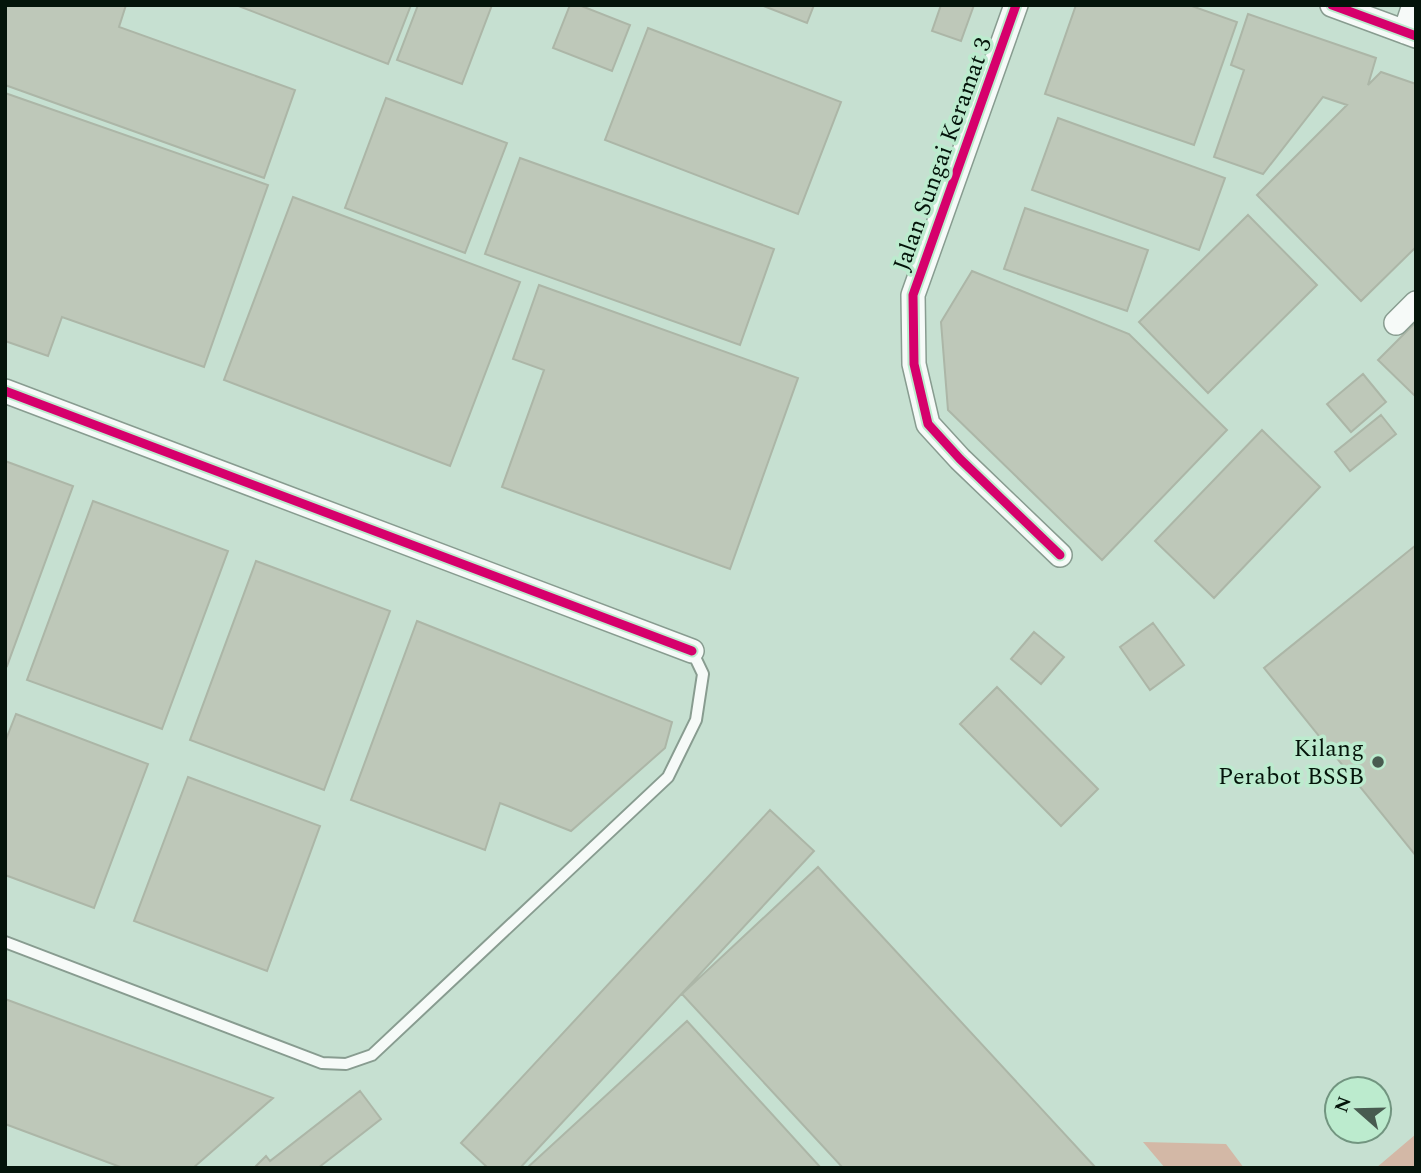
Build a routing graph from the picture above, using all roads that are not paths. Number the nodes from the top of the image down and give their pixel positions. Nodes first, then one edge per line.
1 (1016, 5) edge
2 (1332, 5) edge
3 (1414, 5) edge
4 (1410, 34) edge
5 (1416, 303) edge
6 (1396, 323) dead end
7 (5, 391) edge
8 (1060, 555) dead end
9 (692, 651) joint
10 (5, 942) edge

1 - 8 street, Jalan Sungai Keramat 3
2 - 4 street
3 - 4 street
5 - 6 street
7 - 9 street
9 - 10 lane

